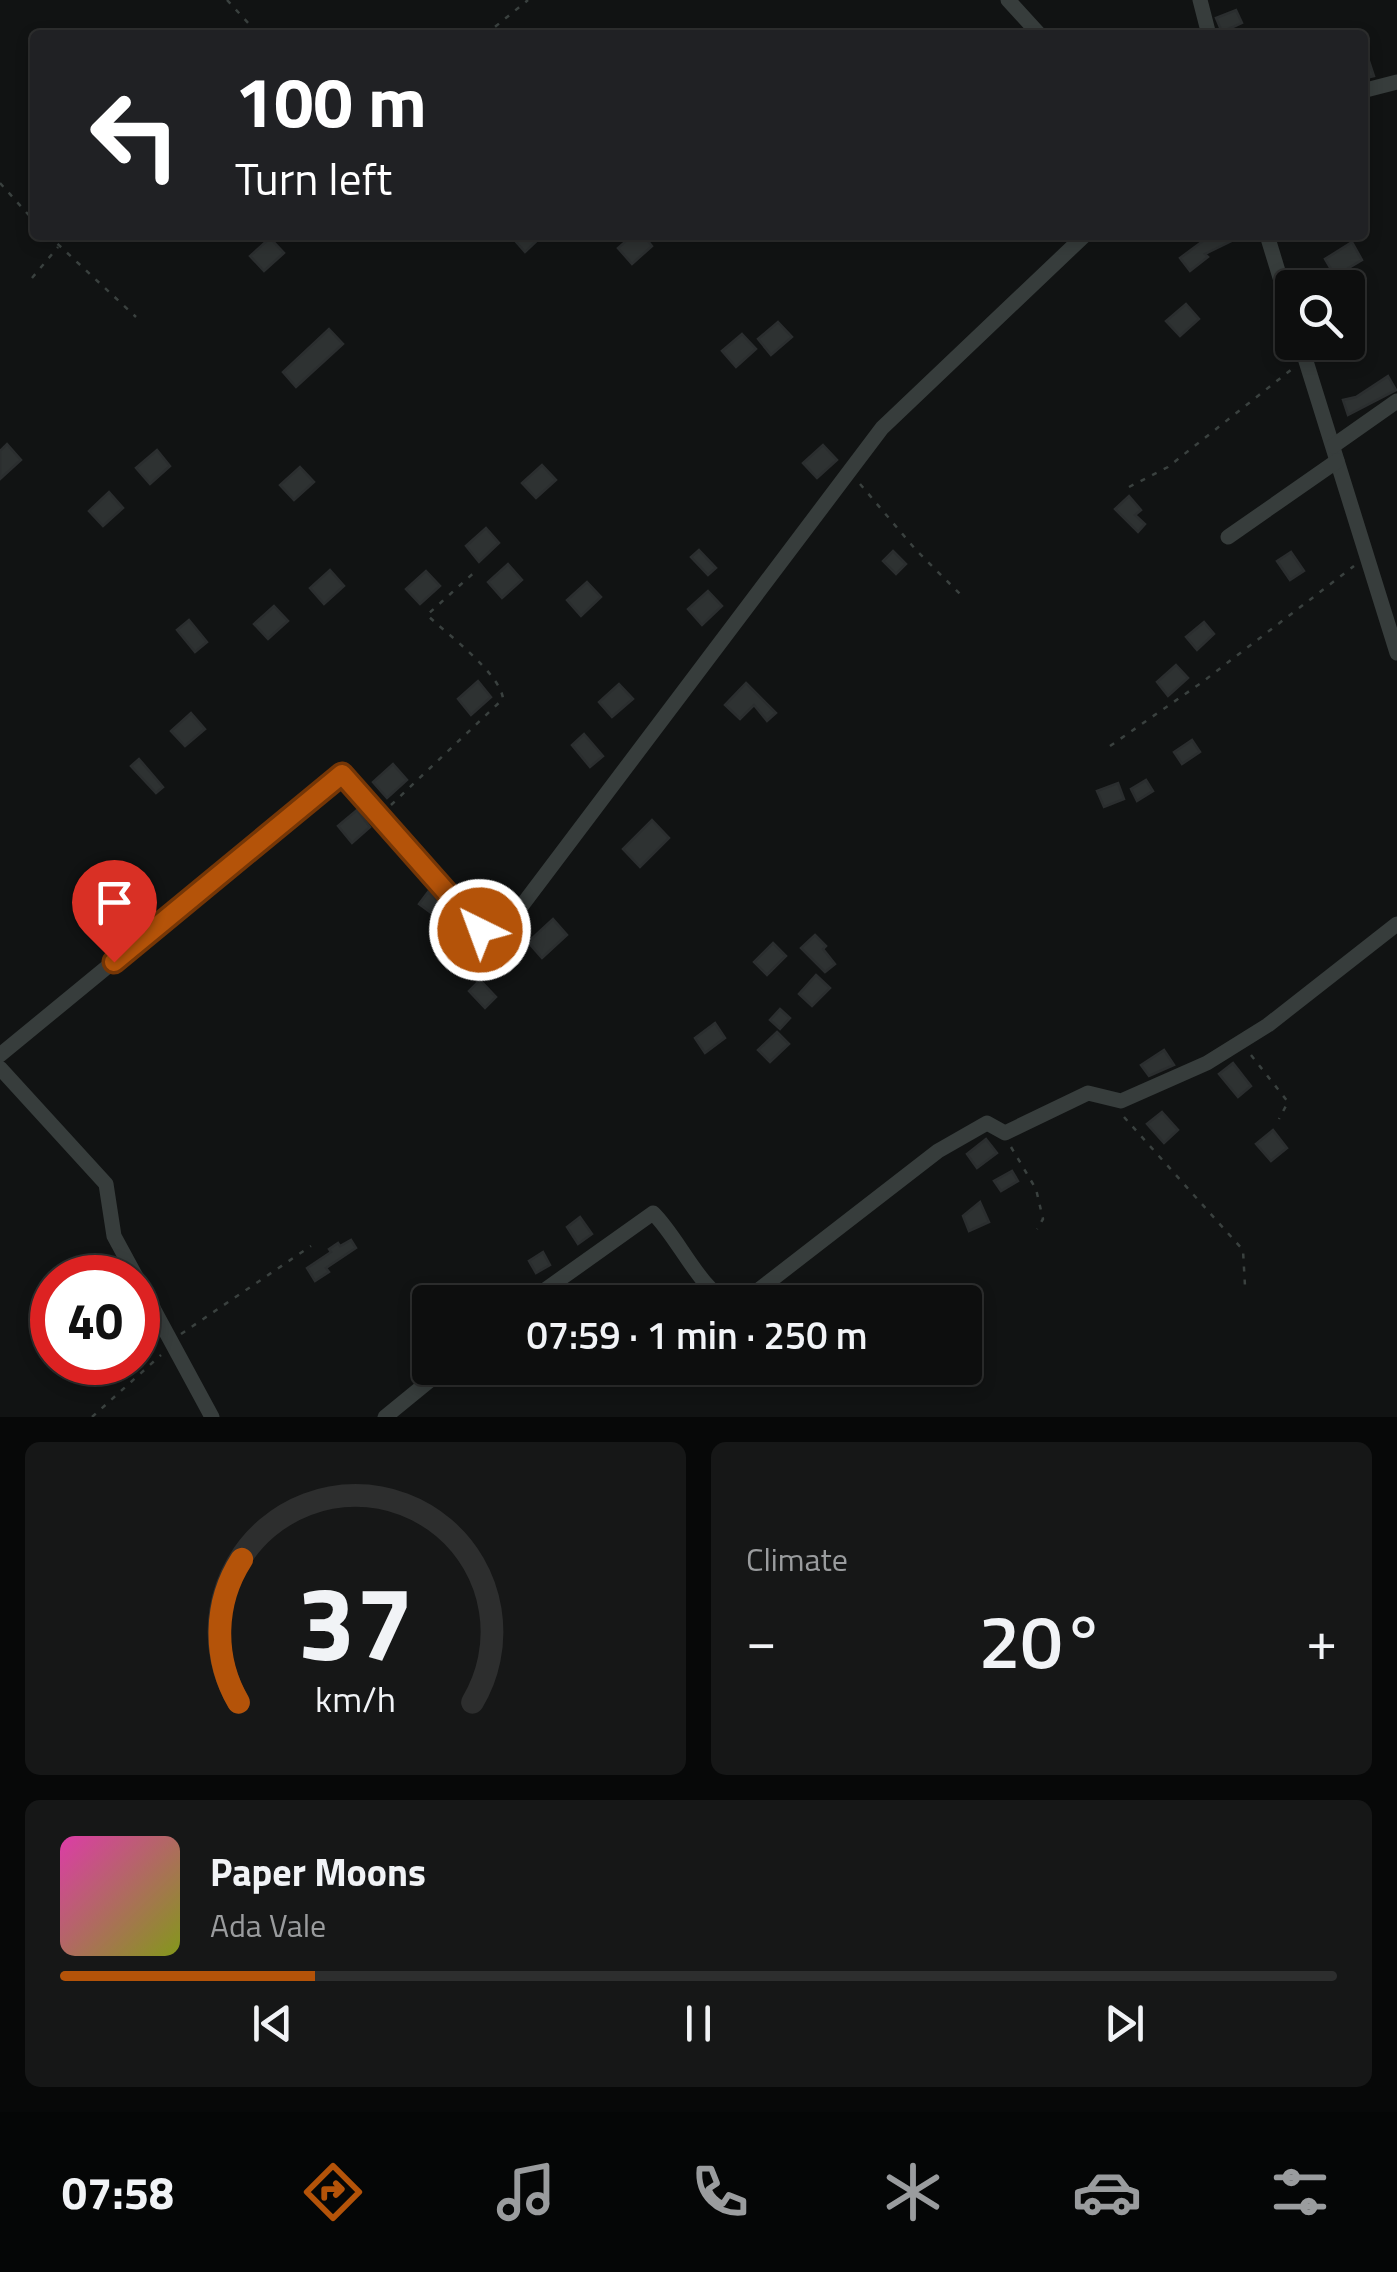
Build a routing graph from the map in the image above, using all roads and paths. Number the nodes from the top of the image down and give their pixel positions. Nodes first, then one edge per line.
1 (226, 0) edge
2 (528, 0) edge
3 (1008, 0) edge
4 (1200, 0) edge
5 (251, 30) edge
6 (491, 30) edge
7 (1035, 30) edge
8 (1208, 30) edge
9 (1397, 82) edge
10 (1368, 89) edge
11 (0, 183) edge
12 (30, 216) edge
13 (53, 240) edge
14 (1080, 240) edge
15 (1269, 240) edge
16 (59, 246) junction
17 (1278, 270) edge
18 (32, 278) dead end
19 (136, 316) dead end
20 (1293, 360) edge
21 (1306, 360) edge
22 (1397, 401) edge
23 (1335, 454) junction
24 (848, 473) junction
25 (1129, 487) dead end
26 (1228, 537) dead end
27 (1367, 556) junction
28 (478, 569) dead end
29 (964, 598) dead end
30 (1397, 653) edge
31 (1110, 746) dead end
32 (379, 816) junction
33 (1397, 924) edge
34 (1241, 1042) junction
35 (0, 1056) edge
36 (0, 1068) edge
37 (1113, 1099) junction
38 (1280, 1119) dead end
39 (1004, 1132) junction
40 (1037, 1229) dead end
41 (312, 1246) dead end
42 (552, 1285) edge
43 (708, 1285) edge
44 (765, 1285) edge
45 (1245, 1286) dead end
46 (172, 1342) junction
47 (425, 1385) edge
48 (92, 1417) edge
49 (212, 1417) edge
50 (386, 1417) edge

1 - 5 path
2 - 6 path
3 - 7 street
4 - 8 street
9 - 10 street
11 - 12 path
13 - 16 path
14 - 24 street
15 - 17 street
16 - 18 path
16 - 19 path
20 - 25 path
21 - 23 street
22 - 23 street
23 - 26 street
23 - 27 street
24 - 29 path
24 - 32 street
27 - 30 street
27 - 31 path
28 - 32 path
32 - 35 street
33 - 34 street
34 - 37 street
34 - 38 path
36 - 46 street
37 - 39 street
37 - 45 path
39 - 40 path
39 - 44 street
41 - 46 path
42 - 43 street
46 - 48 path
46 - 49 street
47 - 50 street

